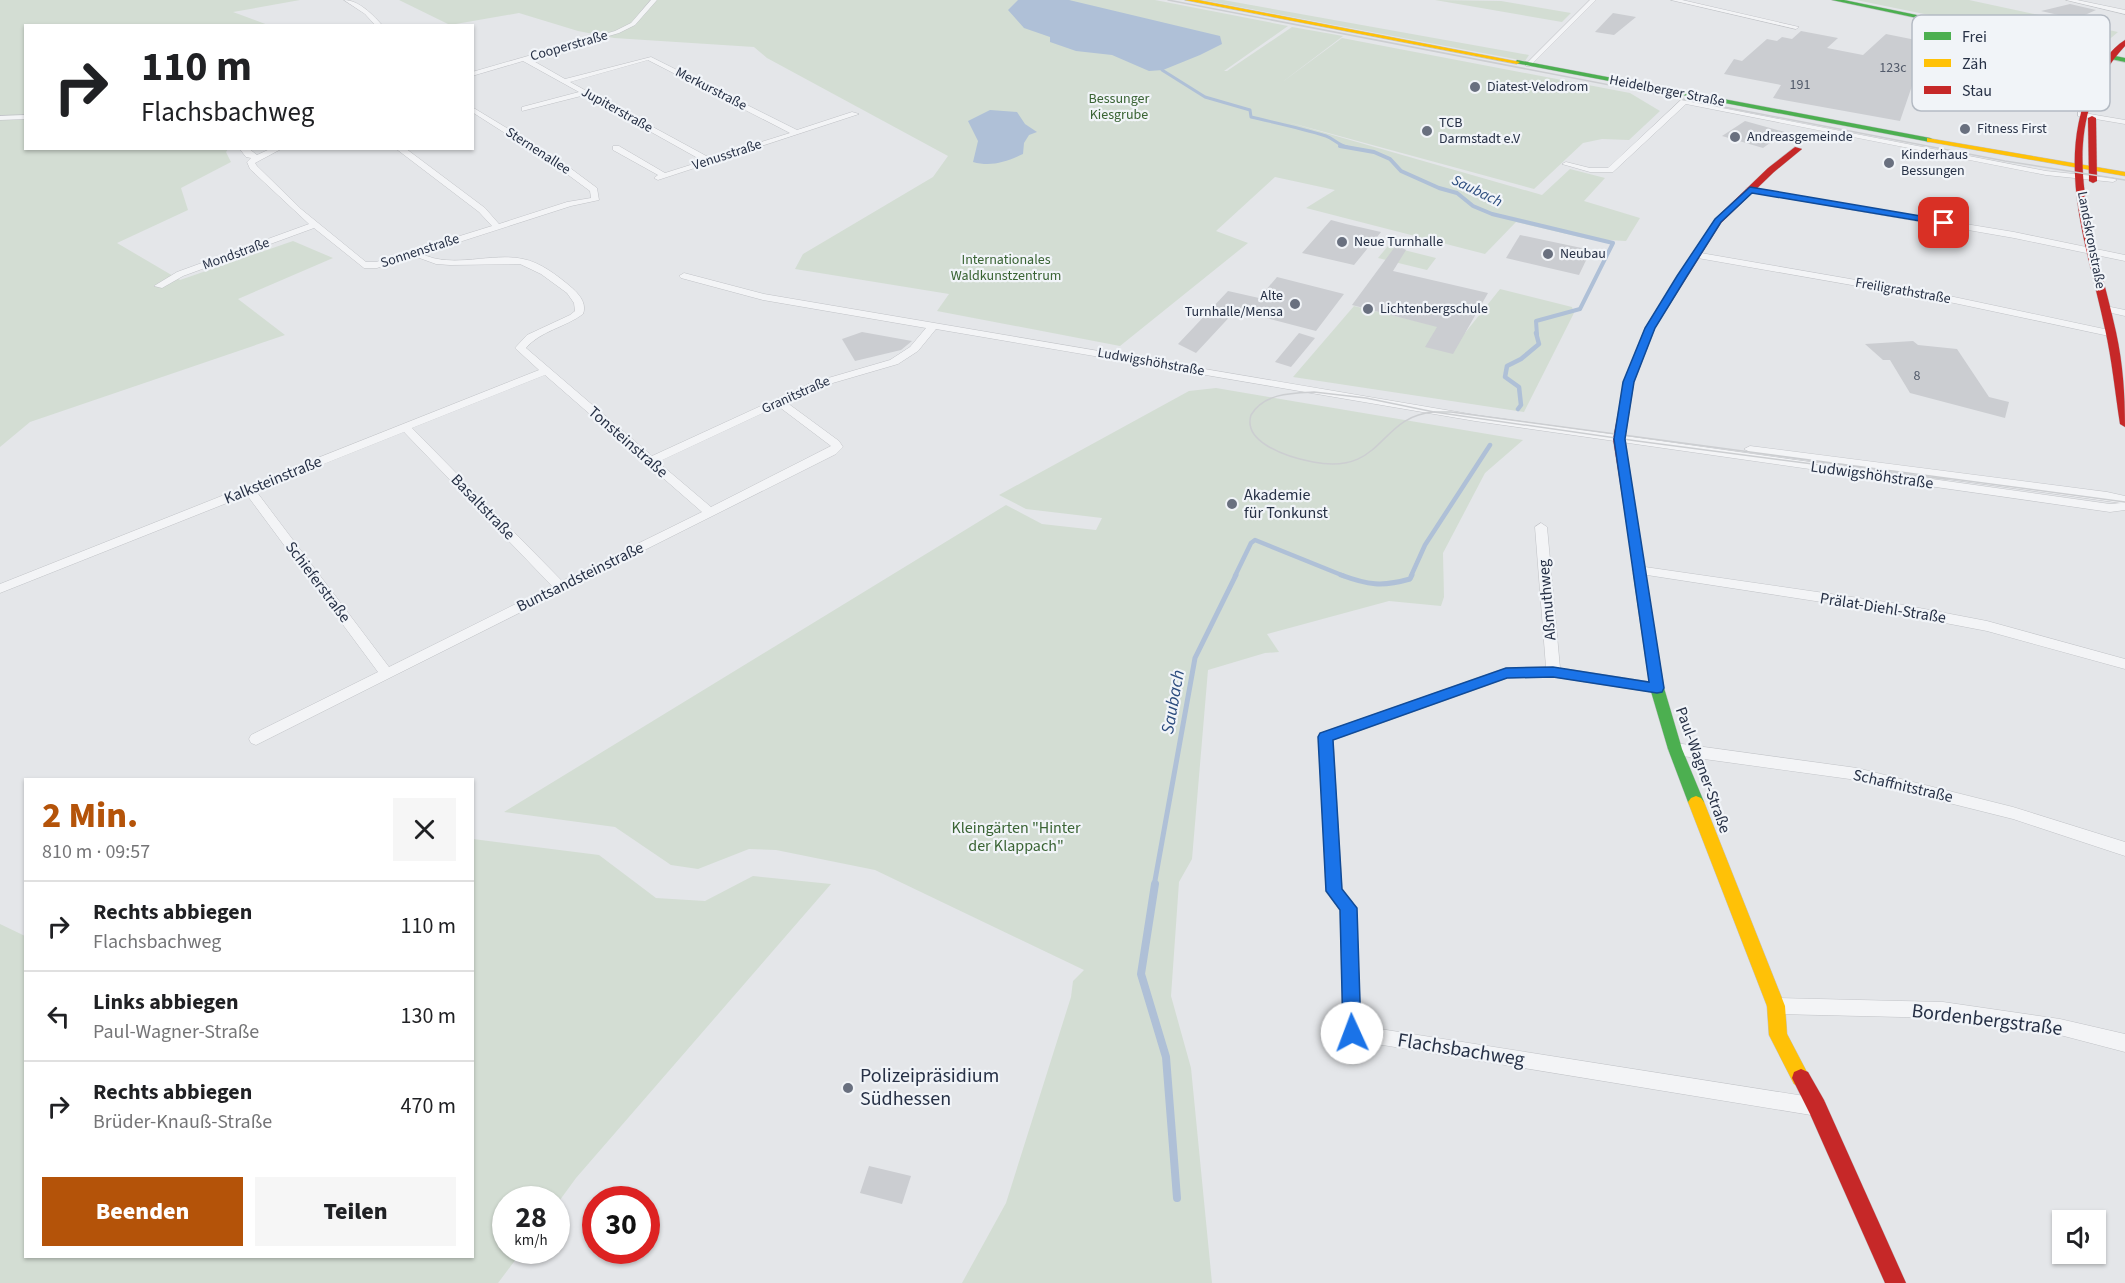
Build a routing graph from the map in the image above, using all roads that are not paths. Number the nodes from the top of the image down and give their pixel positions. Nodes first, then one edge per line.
1 (347, 0) edge
2 (654, 0) edge
3 (1188, 0) edge
4 (1593, 0) edge
5 (1674, 0) edge
6 (1817, 0) edge
7 (1834, 0) edge
8 (2068, 0) edge
9 (2125, 12) edge
10 (1912, 16) edge
11 (1912, 18) edge
12 (378, 24) edge
13 (1796, 27) dead end
14 (2125, 42) edge
15 (2120, 57) edge
16 (524, 59) junction
17 (1528, 65) junction
18 (474, 73) edge
19 (565, 81) junction
20 (585, 93) junction
21 (474, 110) edge
22 (525, 110) dead end
23 (2087, 111) edge
24 (855, 114) dead end
25 (2087, 115) junction
26 (24, 117) edge
27 (0, 118) edge
28 (2125, 122) edge
29 (797, 133) junction
30 (2078, 138) junction
31 (616, 147) dead end
32 (1798, 149) dead end
33 (245, 150) edge
34 (275, 150) edge
35 (402, 150) edge
36 (2004, 153) junction
37 (257, 158) junction
38 (709, 162) junction
39 (1566, 165) dead end
40 (2086, 172) junction
41 (2121, 179) edge
42 (1750, 190) junction
43 (595, 200) joint
44 (315, 225) junction
45 (498, 226) junction
46 (2096, 252) junction
47 (414, 253) junction
48 (1695, 255) junction
49 (2125, 258) edge
50 (684, 276) dead end
51 (159, 286) dead end
52 (2106, 309) junction
53 (2125, 313) edge
54 (934, 325) junction
55 (2109, 333) junction
56 (546, 371) junction
57 (2123, 398) edge
58 (779, 402) junction
59 (2125, 424) edge
60 (405, 427) junction
61 (1620, 437) junction
62 (651, 460) junction
63 (249, 490) junction
64 (2125, 500) edge
65 (2125, 506) edge
66 (710, 513) junction
67 (1541, 527) dead end
68 (1638, 570) junction
69 (560, 587) junction
70 (0, 590) edge
71 (2125, 664) edge
72 (1553, 672) junction
73 (387, 674) junction
74 (1657, 688) junction
75 (256, 739) dead end
76 (1675, 749) junction
77 (2125, 849) edge
78 (1776, 1006) junction
79 (2125, 1043) edge
80 (1817, 1107) junction
81 (1896, 1283) edge

1 - 12 street
2 - 16 street, Cooperstraße
3 - 17 street, Heidelberger Straße
4 - 17 street
5 - 13 street
6 - 11 street
7 - 10 street
8 - 9 street
14 - 15 street
16 - 18 street, Cooperstraße
16 - 19 street, Jupiterstraße
17 - 36 street, Heidelberger Straße
19 - 20 street, Jupiterstraße
19 - 29 street, Merkurstraße
20 - 22 street
20 - 38 street, Jupiterstraße
21 - 43 street, Sternenallee
23 - 25 street
24 - 29 street
25 - 28 street
25 - 30 street
25 - 40 street
26 - 27 street
29 - 38 street, Venusstraße
30 - 36 street
30 - 40 street
31 - 38 street, Venusstraße
32 - 42 street, Paul-Wagner-Straße
33 - 37 street
34 - 37 street
35 - 45 street
36 - 40 street, Heidelberger Straße
37 - 44 street, Sonnenstraße
39 - 40 street, Heidelberger Straße
40 - 41 street, Heidelberger Straße
40 - 46 street, Landskronstraße
42 - 46 street
42 - 48 street, Paul-Wagner-Straße
43 - 45 street, Sonnenstraße
44 - 47 street, Sonnenstraße
44 - 51 street, Mondstraße
45 - 47 street, Sonnenstraße
46 - 49 street
46 - 52 street, Landskronstraße
47 - 56 street, Tonsteinstraße
48 - 55 street, Freiligrathstraße
48 - 61 street, Paul-Wagner-Straße
50 - 54 street, Ludwigshöhstraße
52 - 53 street
52 - 55 street, Landskronstraße
54 - 58 street, Granitstraße
54 - 61 street, Ludwigshöhstraße
55 - 57 street, Landskronstraße
56 - 60 street, Kalksteinstraße
56 - 62 street, Tonsteinstraße
57 - 59 street, Landskronstraße
58 - 62 street, Granitstraße
58 - 66 street, Buntsandsteinstraße
60 - 63 street, Kalksteinstraße
60 - 69 street, Basaltstraße
61 - 64 street, Ludwigshöhstraße
61 - 65 street, Ludwigshöhstraße
61 - 68 street, Paul-Wagner-Straße
62 - 66 street, Tonsteinstraße
63 - 70 street, Kalksteinstraße
63 - 73 street, Schieferstraße
66 - 69 street, Buntsandsteinstraße
67 - 72 street, Aßmuthweg
68 - 71 street, Prälat-Diehl-Straße
68 - 74 street, Paul-Wagner-Straße
69 - 73 street, Buntsandsteinstraße
72 - 74 street, Flachsbachweg
72 - 80 street, Flachsbachweg
73 - 75 street, Buntsandsteinstraße
74 - 76 street, Paul-Wagner-Straße
76 - 77 street, Schaffnitstraße
76 - 78 street, Paul-Wagner-Straße
78 - 79 street, Bordenbergstraße
78 - 80 street, Paul-Wagner-Straße
80 - 81 street, Paul-Wagner-Straße

